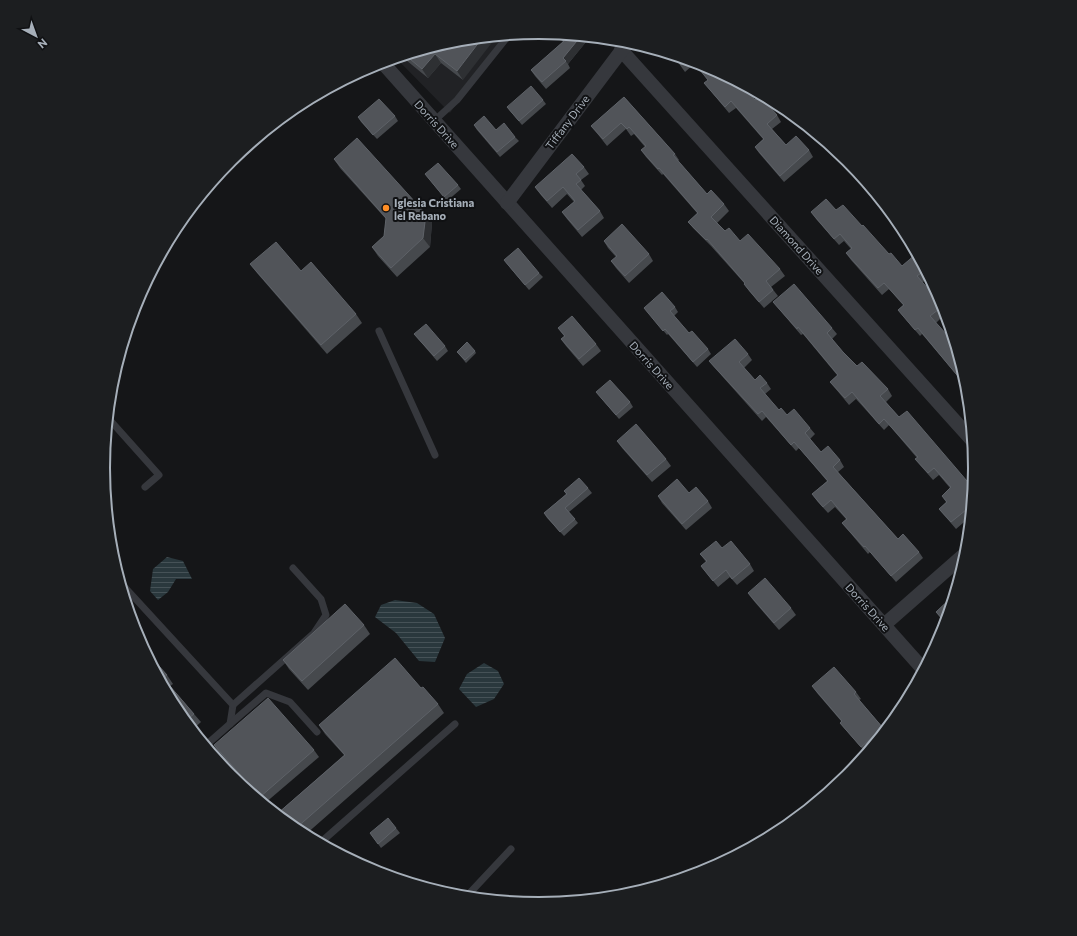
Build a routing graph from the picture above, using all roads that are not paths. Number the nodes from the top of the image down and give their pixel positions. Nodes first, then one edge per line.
1 (505, 41) edge
2 (623, 47) edge
3 (626, 48) edge
4 (387, 67) edge
5 (434, 121) junction
6 (507, 203) junction
7 (379, 331) dead end
8 (112, 422) edge
9 (966, 434) edge
10 (435, 454) dead end
11 (146, 487) dead end
12 (957, 560) edge
13 (293, 568) dead end
14 (127, 590) edge
15 (884, 625) junction
16 (919, 665) edge
17 (232, 705) junction
18 (230, 724) junction
19 (456, 724) dead end
20 (317, 732) dead end
21 (209, 742) edge
22 (324, 840) edge
23 (511, 849) dead end
24 (471, 891) edge

1 - 5 lane
2 - 6 street, Tiffany Drive
3 - 9 street, Diamond Drive
4 - 5 street, Dorris Drive
5 - 6 street, Dorris Drive
6 - 15 street, Dorris Drive
7 - 10 lane
8 - 11 lane
12 - 15 street
13 - 17 lane
14 - 17 lane
15 - 16 street, Dorris Drive
17 - 18 lane
18 - 20 lane
18 - 21 lane
19 - 22 lane
23 - 24 lane

